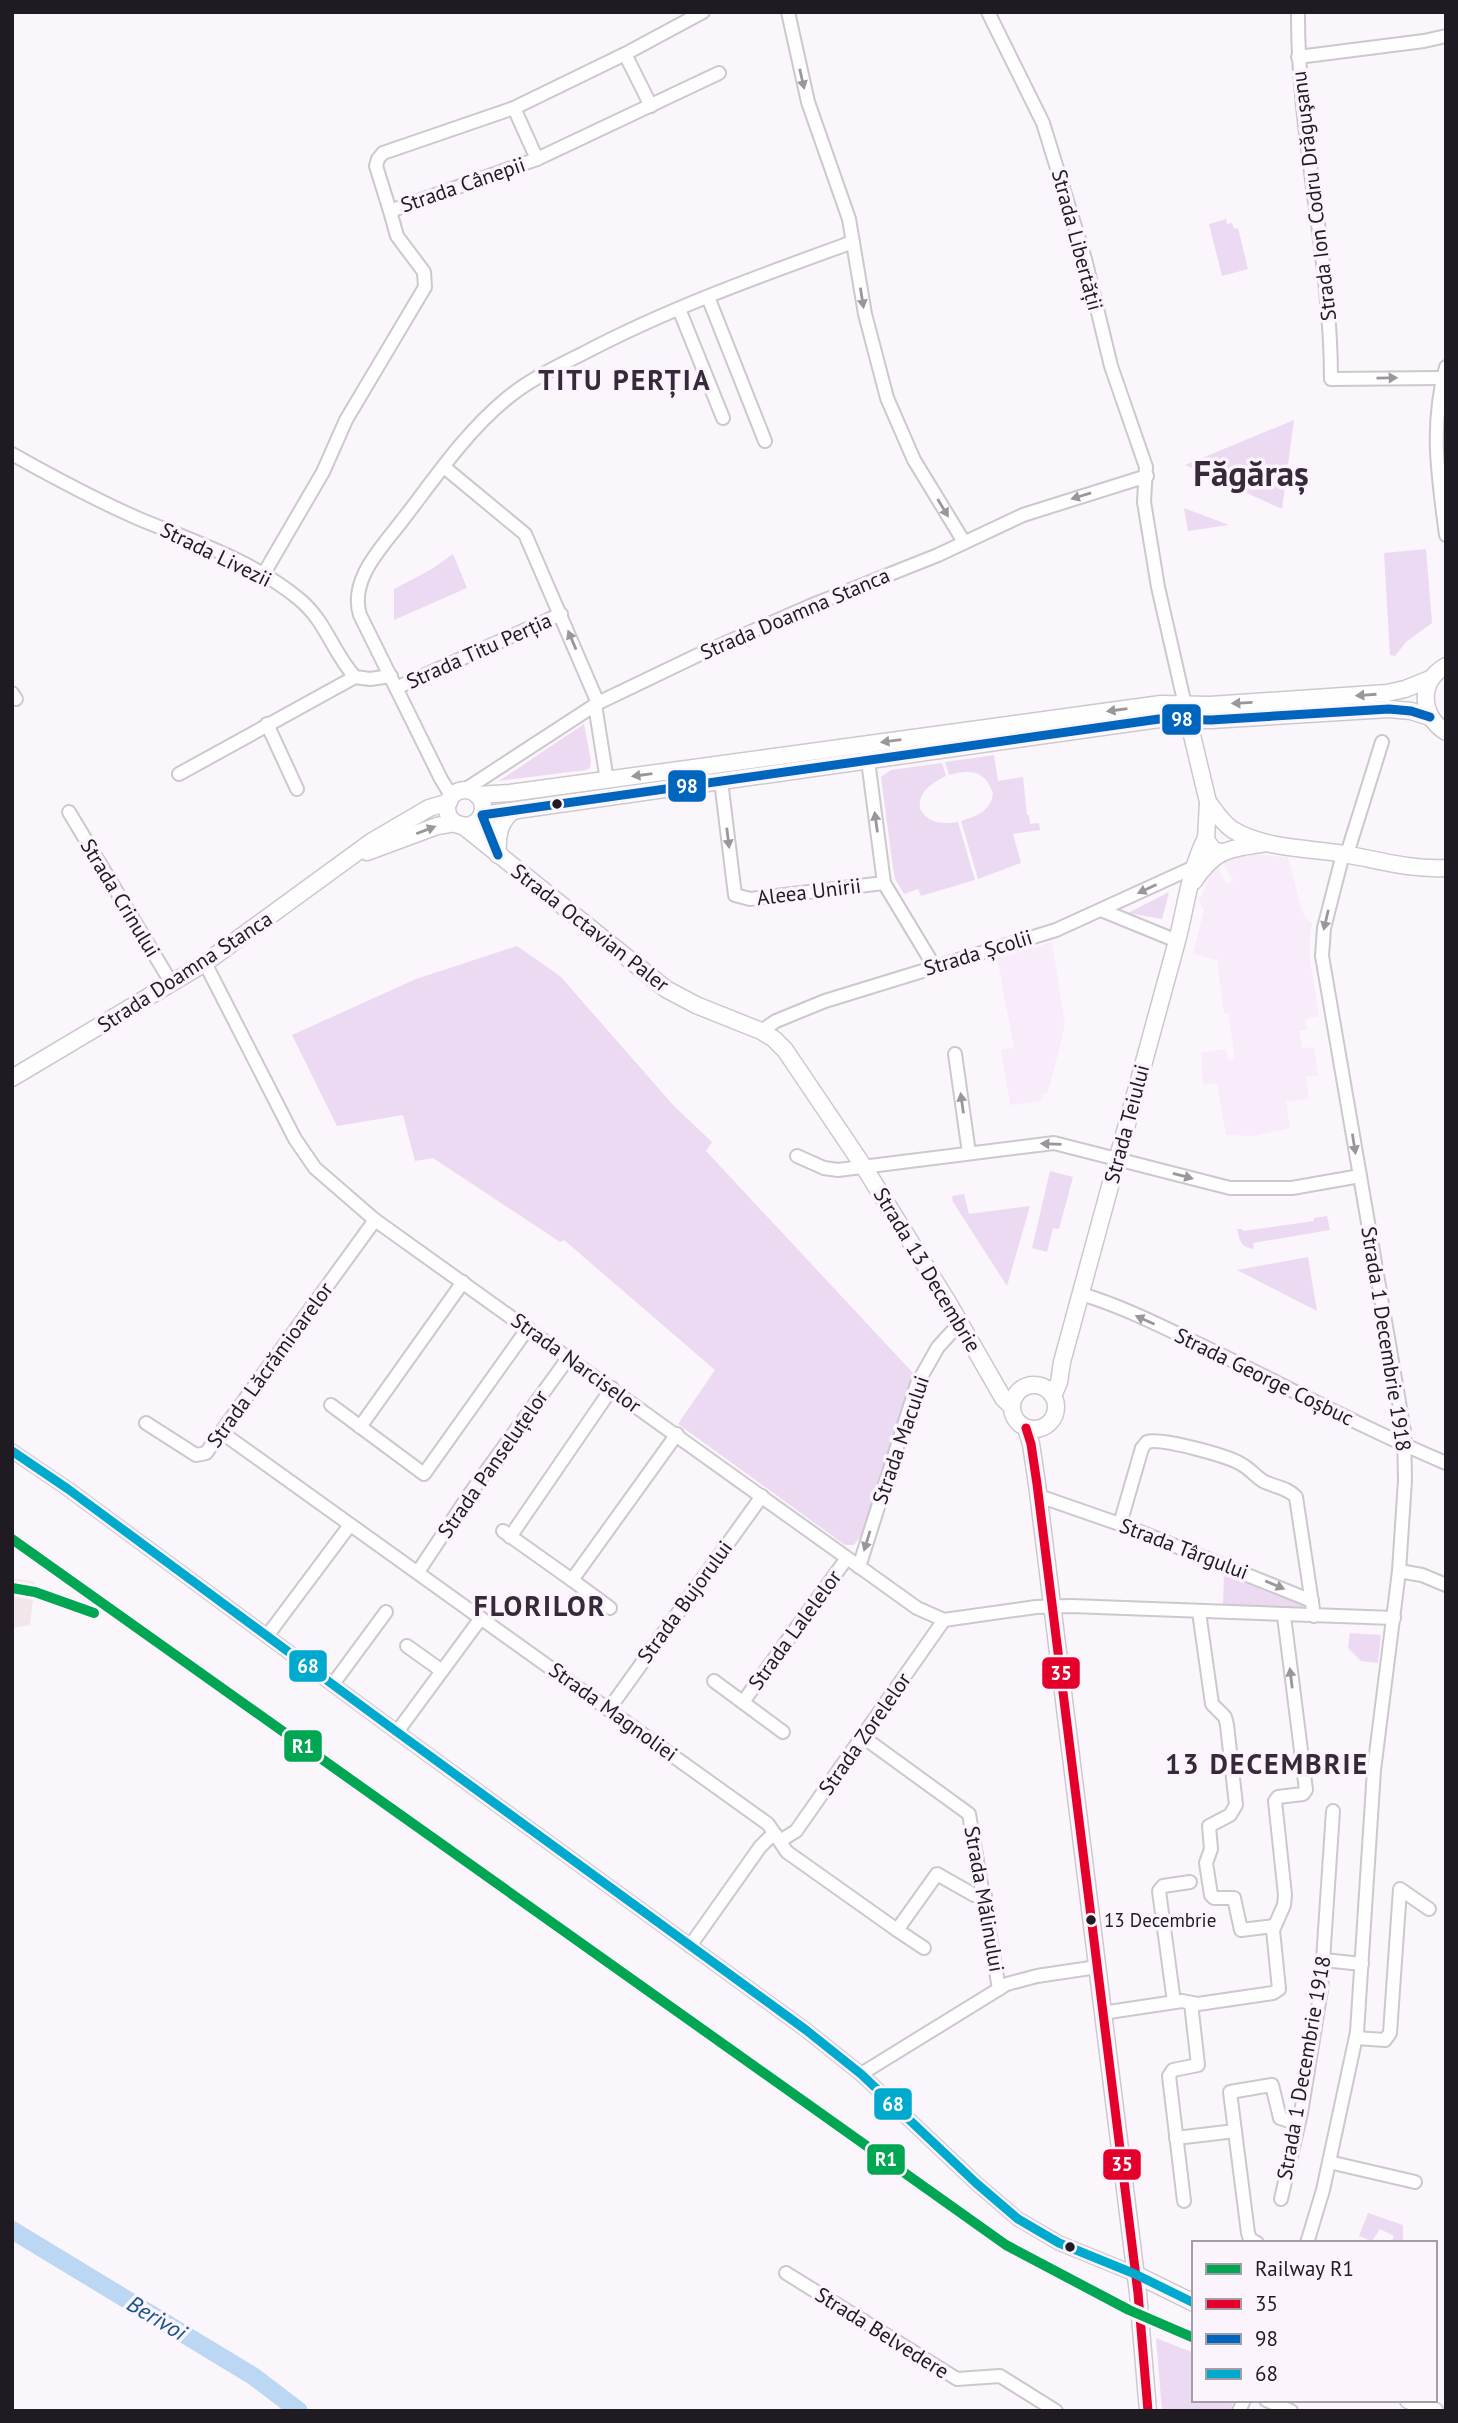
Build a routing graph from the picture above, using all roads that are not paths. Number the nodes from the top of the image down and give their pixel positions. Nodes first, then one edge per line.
1 (703, 12) edge
2 (788, 12) edge
3 (988, 12) edge
4 (1298, 12) edge
5 (1446, 36) edge
6 (625, 54) junction
7 (1298, 57) junction
8 (719, 73) dead end
9 (651, 106) junction
10 (514, 108) junction
11 (537, 159) junction
12 (390, 211) junction
13 (853, 242) junction
14 (708, 297) junction
15 (679, 309) junction
16 (1444, 372) edge
17 (723, 418) dead end
18 (765, 441) dead end
19 (12, 454) edge
20 (444, 467) junction
21 (1147, 476) junction
22 (1446, 535) edge
23 (964, 542) junction
24 (263, 575) junction
25 (561, 614) junction
26 (1446, 666) edge
27 (355, 677) junction
28 (1430, 679) junction
29 (394, 682) junction
30 (597, 704) junction
31 (1187, 712) junction
32 (1430, 717) junction
33 (267, 724) junction
34 (1446, 732) edge
35 (1382, 742) dead end
36 (866, 744) junction
37 (800, 753) junction
38 (868, 761) junction
39 (802, 770) junction
40 (179, 774) dead end
41 (607, 779) junction
42 (720, 781) junction
43 (297, 789) dead end
44 (461, 796) junction
45 (1208, 802) junction
46 (513, 811) junction
47 (69, 812) dead end
48 (482, 815) junction
49 (459, 824) junction
50 (1228, 827) junction
51 (1207, 835) junction
52 (1268, 843) junction
53 (1226, 851) junction
54 (1345, 854) junction
55 (498, 855) junction
56 (351, 857) junction
57 (1192, 868) junction
58 (1446, 868) edge
59 (884, 883) junction
60 (1191, 886) junction
61 (1101, 910) junction
62 (1177, 941) junction
63 (205, 963) junction
64 (939, 964) junction
65 (172, 984) junction
66 (761, 1031) junction
67 (955, 1054) dead end
68 (12, 1078) edge
69 (969, 1153) junction
70 (797, 1156) dead end
71 (1117, 1158) junction
72 (864, 1167) junction
73 (1360, 1176) junction
74 (375, 1220) junction
75 (463, 1282) junction
76 (1081, 1294) junction
77 (960, 1324) junction
78 (528, 1328) junction
79 (569, 1357) junction
80 (1062, 1362) junction
81 (1038, 1386) junction
82 (612, 1388) junction
83 (1053, 1396) junction
84 (1014, 1400) junction
85 (331, 1405) dead end
86 (146, 1423) dead end
87 (1046, 1426) junction
88 (360, 1427) junction
89 (1026, 1428) junction
90 (221, 1432) junction
91 (677, 1434) junction
92 (1405, 1446) junction
93 (12, 1451) edge
94 (1033, 1458) junction
95 (1446, 1463) edge
96 (762, 1496) junction
97 (1039, 1496) junction
98 (1120, 1524) junction
99 (350, 1525) junction
100 (847, 1559) junction
101 (859, 1567) junction
102 (1399, 1571) junction
103 (418, 1572) junction
104 (572, 1580) junction
105 (1446, 1585) edge
106 (1312, 1601) junction
107 (1052, 1607) junction
108 (610, 1608) dead end
109 (386, 1612) dead end
110 (1199, 1612) junction
111 (1284, 1616) junction
112 (1314, 1616) junction
113 (481, 1618) junction
114 (1394, 1619) junction
115 (944, 1620) junction
116 (267, 1636) junction
117 (407, 1646) dead end
118 (442, 1671) junction
119 (714, 1681) dead end
120 (333, 1684) junction
121 (743, 1702) junction
122 (609, 1709) junction
123 (397, 1732) junction
124 (783, 1732) dead end
125 (863, 1737) junction
126 (1333, 1811) dead end
127 (778, 1838) junction
128 (1189, 1882) dead end
129 (985, 1895) junction
130 (1429, 1909) dead end
131 (1274, 1926) junction
132 (897, 1930) junction
133 (690, 1946) junction
134 (924, 1948) dead end
135 (1324, 1960) junction
136 (1362, 1964) junction
137 (1097, 1967) junction
138 (999, 1989) junction
139 (1174, 2002) junction
140 (1191, 2003) junction
141 (1102, 2013) junction
142 (1356, 2038) junction
143 (861, 2074) junction
144 (1298, 2124) junction
145 (1235, 2130) junction
146 (1176, 2138) junction
147 (1329, 2162) junction
148 (1415, 2182) dead end
149 (1281, 2199) dead end
150 (1184, 2201) dead end
151 (1255, 2241) edge
152 (1308, 2241) edge
153 (786, 2273) dead end
154 (1135, 2274) junction
155 (1192, 2302) edge
156 (1271, 2402) edge
157 (1413, 2402) edge
158 (1056, 2411) edge
159 (1148, 2411) edge
160 (1291, 2411) edge
161 (1434, 2411) edge

1 - 6 street, Strada Cânepii
2 -> 13 street
3 - 21 street, Strada Libertății
4 - 7 street, Strada Ion Codru Drăguşanu
5 - 7 street
6 - 9 street
6 - 10 street, Strada Cânepii
7 -> 16 street, Strada Ion Codru Drăguşanu
8 - 9 street, Strada Cânepii
9 - 11 street, Strada Cânepii
10 - 11 street
10 - 12 street, Strada Cânepii
11 - 12 street, Strada Cânepii
12 - 24 street
13 - 14 street, Strada Titu Perția
13 -> 23 street
14 - 15 street, Strada Titu Perția
14 - 18 street
15 - 17 street
15 - 20 street, Strada Titu Perția
16 - 22 street
19 - 24 street, Strada Livezii
20 - 25 street, Strada Titu Perția
20 - 29 street, Strada Titu Perția
21 -> 23 street, Strada Doamna Stanca
21 - 31 street, Strada Libertății
23 - 30 street, Strada Doamna Stanca
24 - 27 street, Strada Livezii
25 - 29 street, Strada Titu Perția
30 -> 25 street, Strada Titu Perția
26 - 28 main road
27 - 29 street
27 - 33 street
28 -> 31 main road
28 - 32 main road
29 - 44 street, Strada Titu Perția
30 - 41 street, Strada Titu Perția
30 - 44 street, Strada Doamna Stanca
31 - 32 main road
31 -> 36 main road
31 - 38 main road
31 - 45 main road
32 - 34 main road
33 - 40 street
33 - 43 street
35 - 54 street, Strada 1 Decembrie 1918
36 - 37 main road
36 - 38 street, Aleea Unirii
37 - 39 street
37 -> 41 main road
38 - 39 main road
59 -> 38 street, Aleea Unirii
39 - 42 main road
41 - 44 main road
42 - 46 main road
42 -> 59 street, Aleea Unirii
44 - 48 main road
44 - 49 main road
44 - 56 main road, Strada Doamna Stanca
45 - 50 main road
45 - 51 main road
46 - 48 main road
46 - 55 main road
47 - 65 street, Strada Crinului
48 - 49 main road
48 - 55 main road
49 - 55 main road, Strada Octavian Paler
56 -> 49 main road, Strada Doamna Stanca
50 - 51 main road
50 - 52 main road
50 - 53 main road
51 - 53 main road
51 - 57 main road
52 - 53 main road
52 - 54 main road
53 - 60 main road
54 - 58 main road
54 -> 73 street, Strada 1 Decembrie 1918
55 - 66 main road, Strada Octavian Paler
56 - 63 main road, Strada Doamna Stanca
57 - 60 main road
57 -> 61 street, Strada Școlii
59 - 64 street, Aleea Unirii
60 - 62 main road, Strada Teiului
61 - 62 street
61 - 64 street, Strada Școlii
62 - 71 main road, Strada Teiului
63 - 65 main road, Strada Doamna Stanca
63 - 74 street, Strada Narciselor
64 - 66 street, Strada Școlii
65 - 68 main road, Strada Doamna Stanca
66 - 72 main road, Strada 13 Decembrie
69 -> 67 street
71 -> 69 street
69 - 72 street
70 - 72 street, Strada 13 Decembrie
71 -> 73 street
71 - 76 main road, Strada Teiului
72 - 77 main road, Strada 13 Decembrie
73 - 92 street, Strada 1 Decembrie 1918
74 - 75 street, Strada Narciselor
74 - 90 street, Strada Lăcrămioarelor
75 - 78 street, Strada Narciselor
75 - 88 street
76 - 80 main road, Strada Teiului
92 -> 76 street, Strada George Coșbuc
77 - 84 main road, Strada 13 Decembrie
77 -> 101 street, Strada Macului
78 - 79 street, Strada Narciselor
78 - 88 street
79 - 82 street, Strada Narciselor
79 - 103 street, Strada Panseluțelor
80 - 81 main road, Strada Teiului
80 - 83 main road, Strada Teiului
81 - 83 main road
81 - 84 main road
82 - 91 street, Strada Narciselor
82 - 104 street
83 - 87 main road
84 - 89 main road
85 - 88 street
86 - 90 street, Strada Lăcrămioarelor
87 - 89 main road
87 - 94 main road
89 - 94 main road
90 - 99 street, Strada Magnoliei
91 - 96 street, Strada Narciselor
91 - 104 street
92 - 95 street, Strada George Coșbuc
92 - 102 street, Strada 1 Decembrie 1918
93 - 116 street
94 - 97 main road
96 - 100 street, Strada Narciselor
96 - 122 street, Strada Bujorului
97 - 98 street, Strada Târgului
97 - 107 main road
98 -> 106 street, Strada Târgului
98 - 106 street
99 - 103 street, Strada Magnoliei
99 - 116 street
100 - 101 street, Strada Narciselor
100 - 121 street, Strada Lalelelor
101 - 115 street, Strada Narciselor
102 - 105 street
102 - 114 street, Strada 1 Decembrie 1918
103 - 113 street, Strada Magnoliei
104 - 108 street
106 - 112 street
107 - 110 street
107 - 115 street
107 - 137 main road
109 - 120 street
110 - 111 street
110 - 131 street
111 - 112 street
131 -> 111 street
112 - 114 street
113 - 118 street
113 - 122 street, Strada Magnoliei
114 - 136 street, Strada 1 Decembrie 1918
115 - 125 street, Strada Zorelelor
116 - 120 street
117 - 118 street
118 - 123 street
119 - 121 street, Strada Lalelelor
120 - 123 street
121 - 124 street, Strada Lalelelor
122 - 127 street, Strada Magnoliei
123 - 133 street
125 - 127 street, Strada Zorelelor
125 - 129 street, Strada Mălinului
126 - 135 street, Strada 1 Decembrie 1918
127 - 132 street, Strada Magnoliei
127 - 133 street, Strada Zorelelor
128 - 139 street
129 - 132 street
129 - 138 street, Strada Mălinului
130 - 142 street
131 - 140 street
132 - 134 street, Strada Magnoliei
133 - 143 street
135 - 136 street
135 - 144 street, Strada 1 Decembrie 1918
136 - 142 street, Strada 1 Decembrie 1918
137 - 138 street
137 - 141 main road
138 - 143 street
139 - 140 street
139 - 141 street
140 - 146 street
141 - 154 main road
142 - 147 street, Strada 1 Decembrie 1918
143 - 154 street
144 - 145 street
144 - 149 street, Strada 1 Decembrie 1918
145 - 146 street
145 - 151 street
146 - 150 street
147 - 148 street, Strada 1 Decembrie 1918
147 - 152 street, Strada 1 Decembrie 1918
153 - 158 street, Strada Belvedere
154 - 155 main road
154 - 159 main road
156 - 160 street
157 - 161 main road

